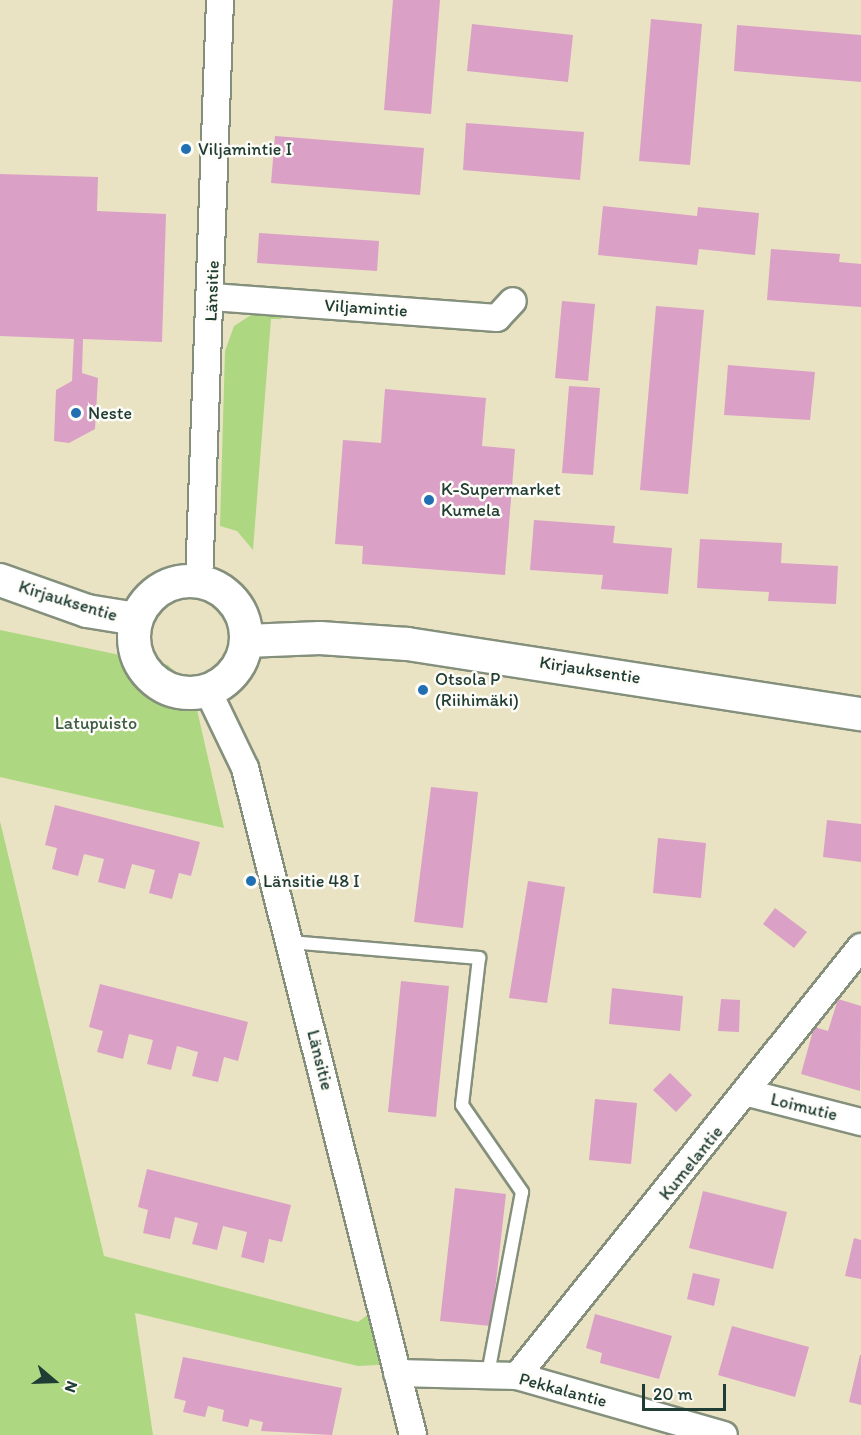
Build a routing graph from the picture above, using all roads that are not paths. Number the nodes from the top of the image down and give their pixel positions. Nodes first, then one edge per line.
1 (220, 0) edge
2 (212, 297) junction
3 (513, 301) dead end
4 (0, 580) edge
5 (199, 582) junction
6 (136, 620) junction
7 (246, 641) junction
8 (208, 691) junction
9 (861, 714) edge
10 (290, 942) junction
11 (861, 947) edge
12 (748, 1093) junction
13 (861, 1122) edge
14 (397, 1373) junction
15 (488, 1374) junction
16 (517, 1376) junction
17 (413, 1435) edge
18 (724, 1435) edge

1 - 2 street, Länsitie
2 - 3 street, Viljamintie
2 - 5 street, Länsitie
4 - 6 street, Kirjauksentie
5 - 6 street
5 - 7 street
6 - 8 street
7 - 8 street
7 - 9 street, Kirjauksentie
8 - 10 street, Länsitie
10 - 14 street, Länsitie
10 - 15 lane
11 - 12 street, Kumelantie
12 - 13 street, Loimutie
12 - 16 street, Kumelantie
14 - 15 street, Pekkalantie
14 - 17 street, Länsitie
15 - 16 street, Pekkalantie
16 - 18 street, Pekkalantie

